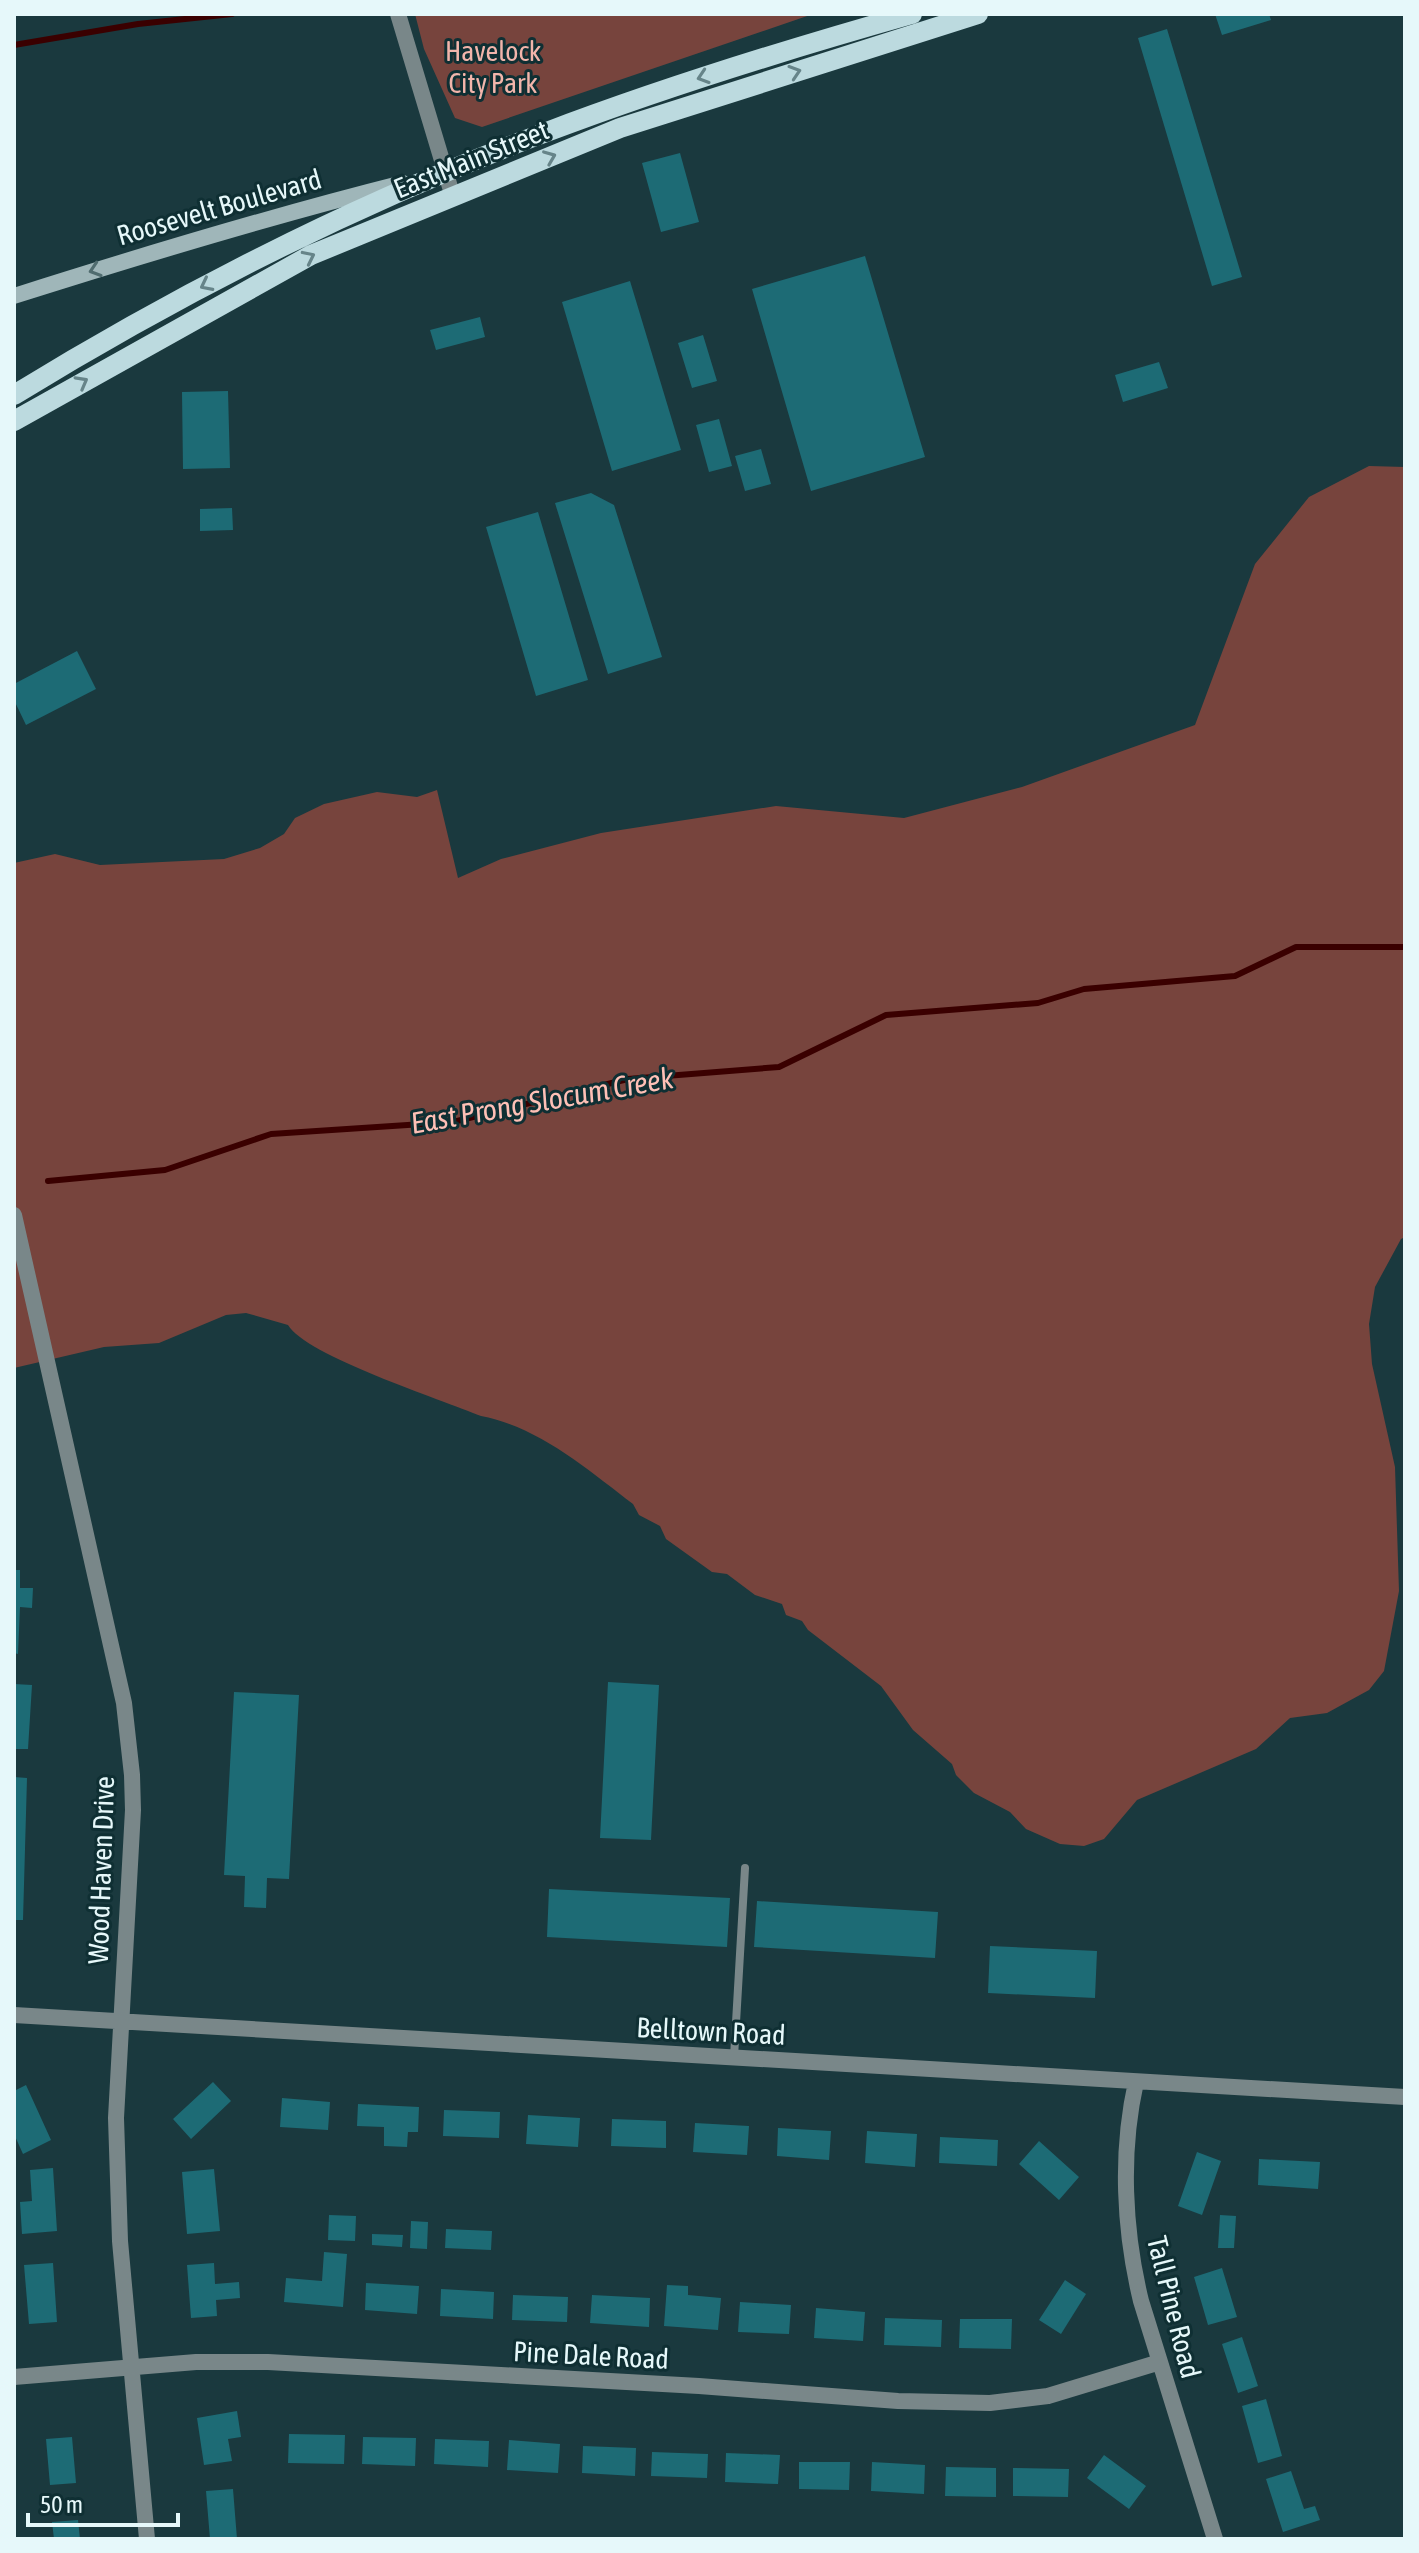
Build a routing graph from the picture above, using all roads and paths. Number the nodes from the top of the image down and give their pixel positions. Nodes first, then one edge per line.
1 (398, 14) edge
2 (912, 14) edge
3 (978, 14) edge
4 (442, 174) junction
5 (453, 197) junction
6 (14, 296) edge
7 (14, 397) edge
8 (41, 404) junction
9 (14, 421) edge
10 (14, 1215) edge
11 (745, 1868) dead end
12 (14, 2015) edge
13 (120, 2021) junction
14 (734, 2058) junction
15 (1136, 2082) junction
16 (1405, 2097) edge
17 (1160, 2362) junction
18 (133, 2366) junction
19 (14, 2377) edge
20 (147, 2539) edge
21 (1215, 2539) edge

1 - 4 street
2 -> 4 main road, East Main Street
5 -> 3 main road, East Main Street
4 - 5 street
4 -> 6 street, Roosevelt Boulevard
4 -> 7 main road, East Main Street
8 -> 5 main road, East Main Street
7 - 8 street
8 - 9 main road, East Main Street
10 - 13 street, Wood Haven Drive
11 - 14 lane
12 - 13 street, Belltown Road
13 - 14 street, Belltown Road
13 - 18 street, Wood Haven Drive
14 - 15 street, Belltown Road
15 - 16 street, Belltown Road
15 - 17 street, Tall Pine Road
17 - 18 street, Pine Dale Road
17 - 21 street, Tall Pine Road
18 - 19 street, Pine Dale Road
18 - 20 street, Wood Haven Drive

